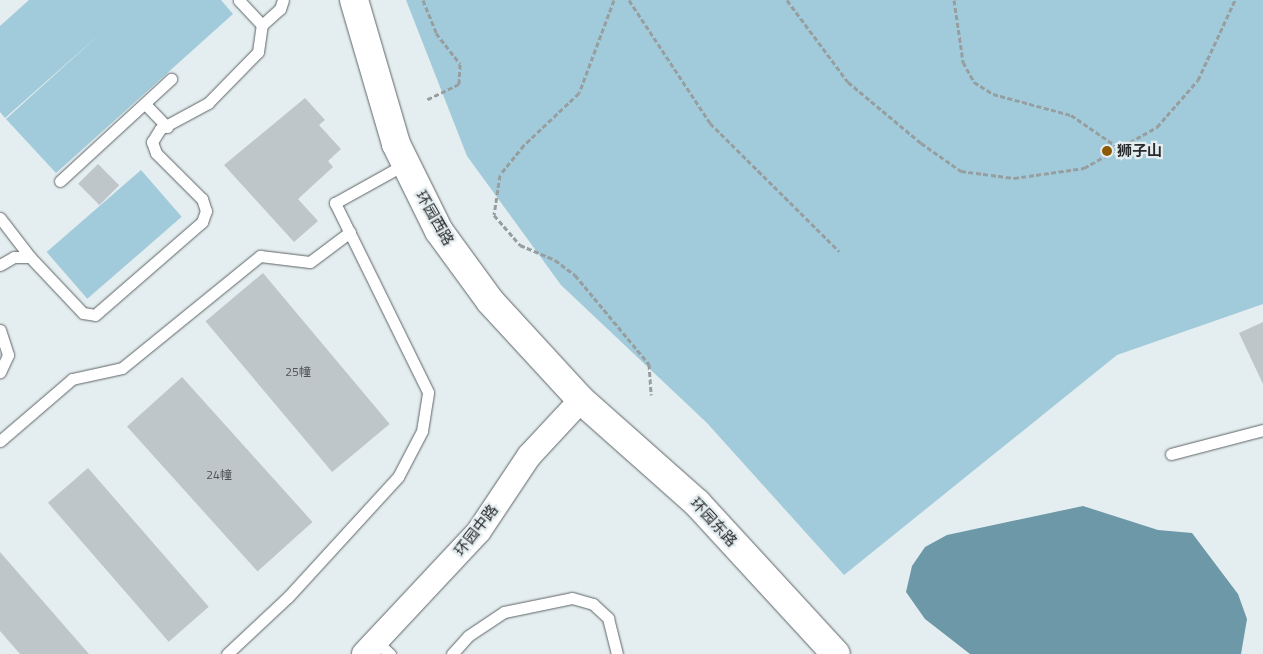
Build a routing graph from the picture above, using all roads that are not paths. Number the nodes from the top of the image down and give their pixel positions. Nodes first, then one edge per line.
1 (238, 0) edge
2 (283, 0) edge
3 (354, 0) edge
4 (262, 25) junction
5 (171, 79) dead end
6 (145, 104) junction
7 (167, 127) junction
8 (405, 164) junction
9 (60, 181) dead end
10 (0, 218) edge
11 (350, 232) junction
12 (30, 257) junction
13 (0, 265) edge
14 (0, 330) edge
15 (0, 372) edge
16 (581, 400) junction
17 (1263, 430) edge
18 (0, 441) edge
19 (1172, 454) dead end
20 (377, 650) edge
21 (829, 651) edge
22 (227, 654) edge
23 (452, 654) edge
24 (617, 654) edge

1 - 4 lane
2 - 4 lane
3 - 8 street, 环园西路
4 - 7 lane
5 - 6 lane
6 - 7 lane
6 - 9 lane
7 - 12 lane
8 - 11 lane
8 - 16 street, 环园西路
10 - 12 lane
11 - 18 lane
11 - 22 lane
12 - 13 lane
14 - 15 lane
16 - 20 street, 环园中路
16 - 21 street, 环园东路
17 - 19 lane
23 - 24 lane

